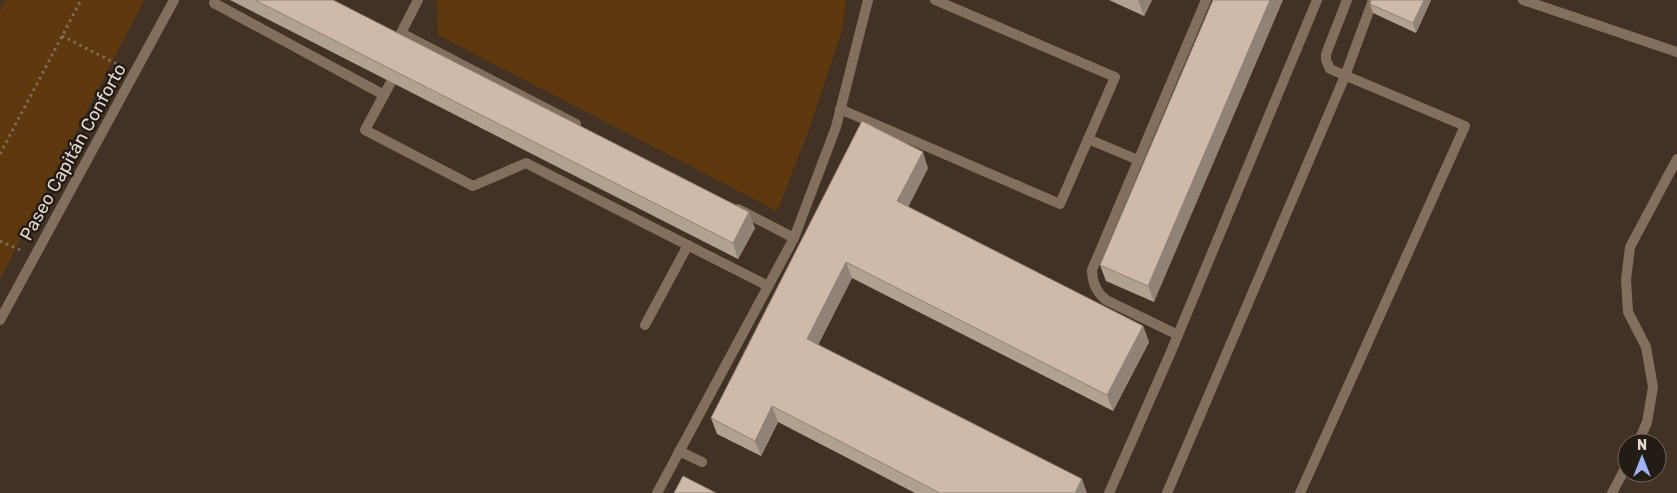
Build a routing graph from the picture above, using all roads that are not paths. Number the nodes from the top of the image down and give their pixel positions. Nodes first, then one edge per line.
1 (174, 0) edge
2 (418, 0) edge
3 (868, 0) edge
4 (935, 0) edge
5 (1206, 0) edge
6 (1317, 0) edge
7 (1346, 0) edge
8 (1373, 0) edge
9 (1523, 0) edge
10 (214, 2) dead end
11 (413, 39) junction
12 (407, 51) edge
13 (1677, 52) edge
14 (1345, 76) junction
15 (390, 82) edge
16 (384, 95) junction
17 (840, 109) junction
18 (581, 127) edge
19 (1088, 139) junction
20 (1677, 159) edge
21 (1138, 160) junction
22 (732, 206) edge
23 (794, 238) junction
24 (688, 245) junction
25 (768, 286) junction
26 (0, 320) edge
27 (645, 325) dead end
28 (1178, 335) junction
29 (1642, 433) edge
30 (679, 451) junction
31 (702, 462) dead end
32 (656, 493) edge
33 (1109, 493) edge
34 (1167, 493) edge
35 (1300, 493) edge

1 - 26 street, Paseo Capitán Conforto
2 - 11 street
3 - 17 street
4 - 19 street
5 - 21 street
6 - 28 street
7 - 14 street
8 - 14 street
9 - 13 street
10 - 16 street
11 - 12 street
11 - 18 street
14 - 34 street
14 - 35 street
15 - 16 street
16 - 24 street
17 - 19 street
17 - 23 street
19 - 21 street
20 - 29 street
21 - 28 street
22 - 23 street
23 - 25 street
24 - 25 street
24 - 27 street
25 - 30 street
28 - 33 street
30 - 31 street
30 - 32 street

